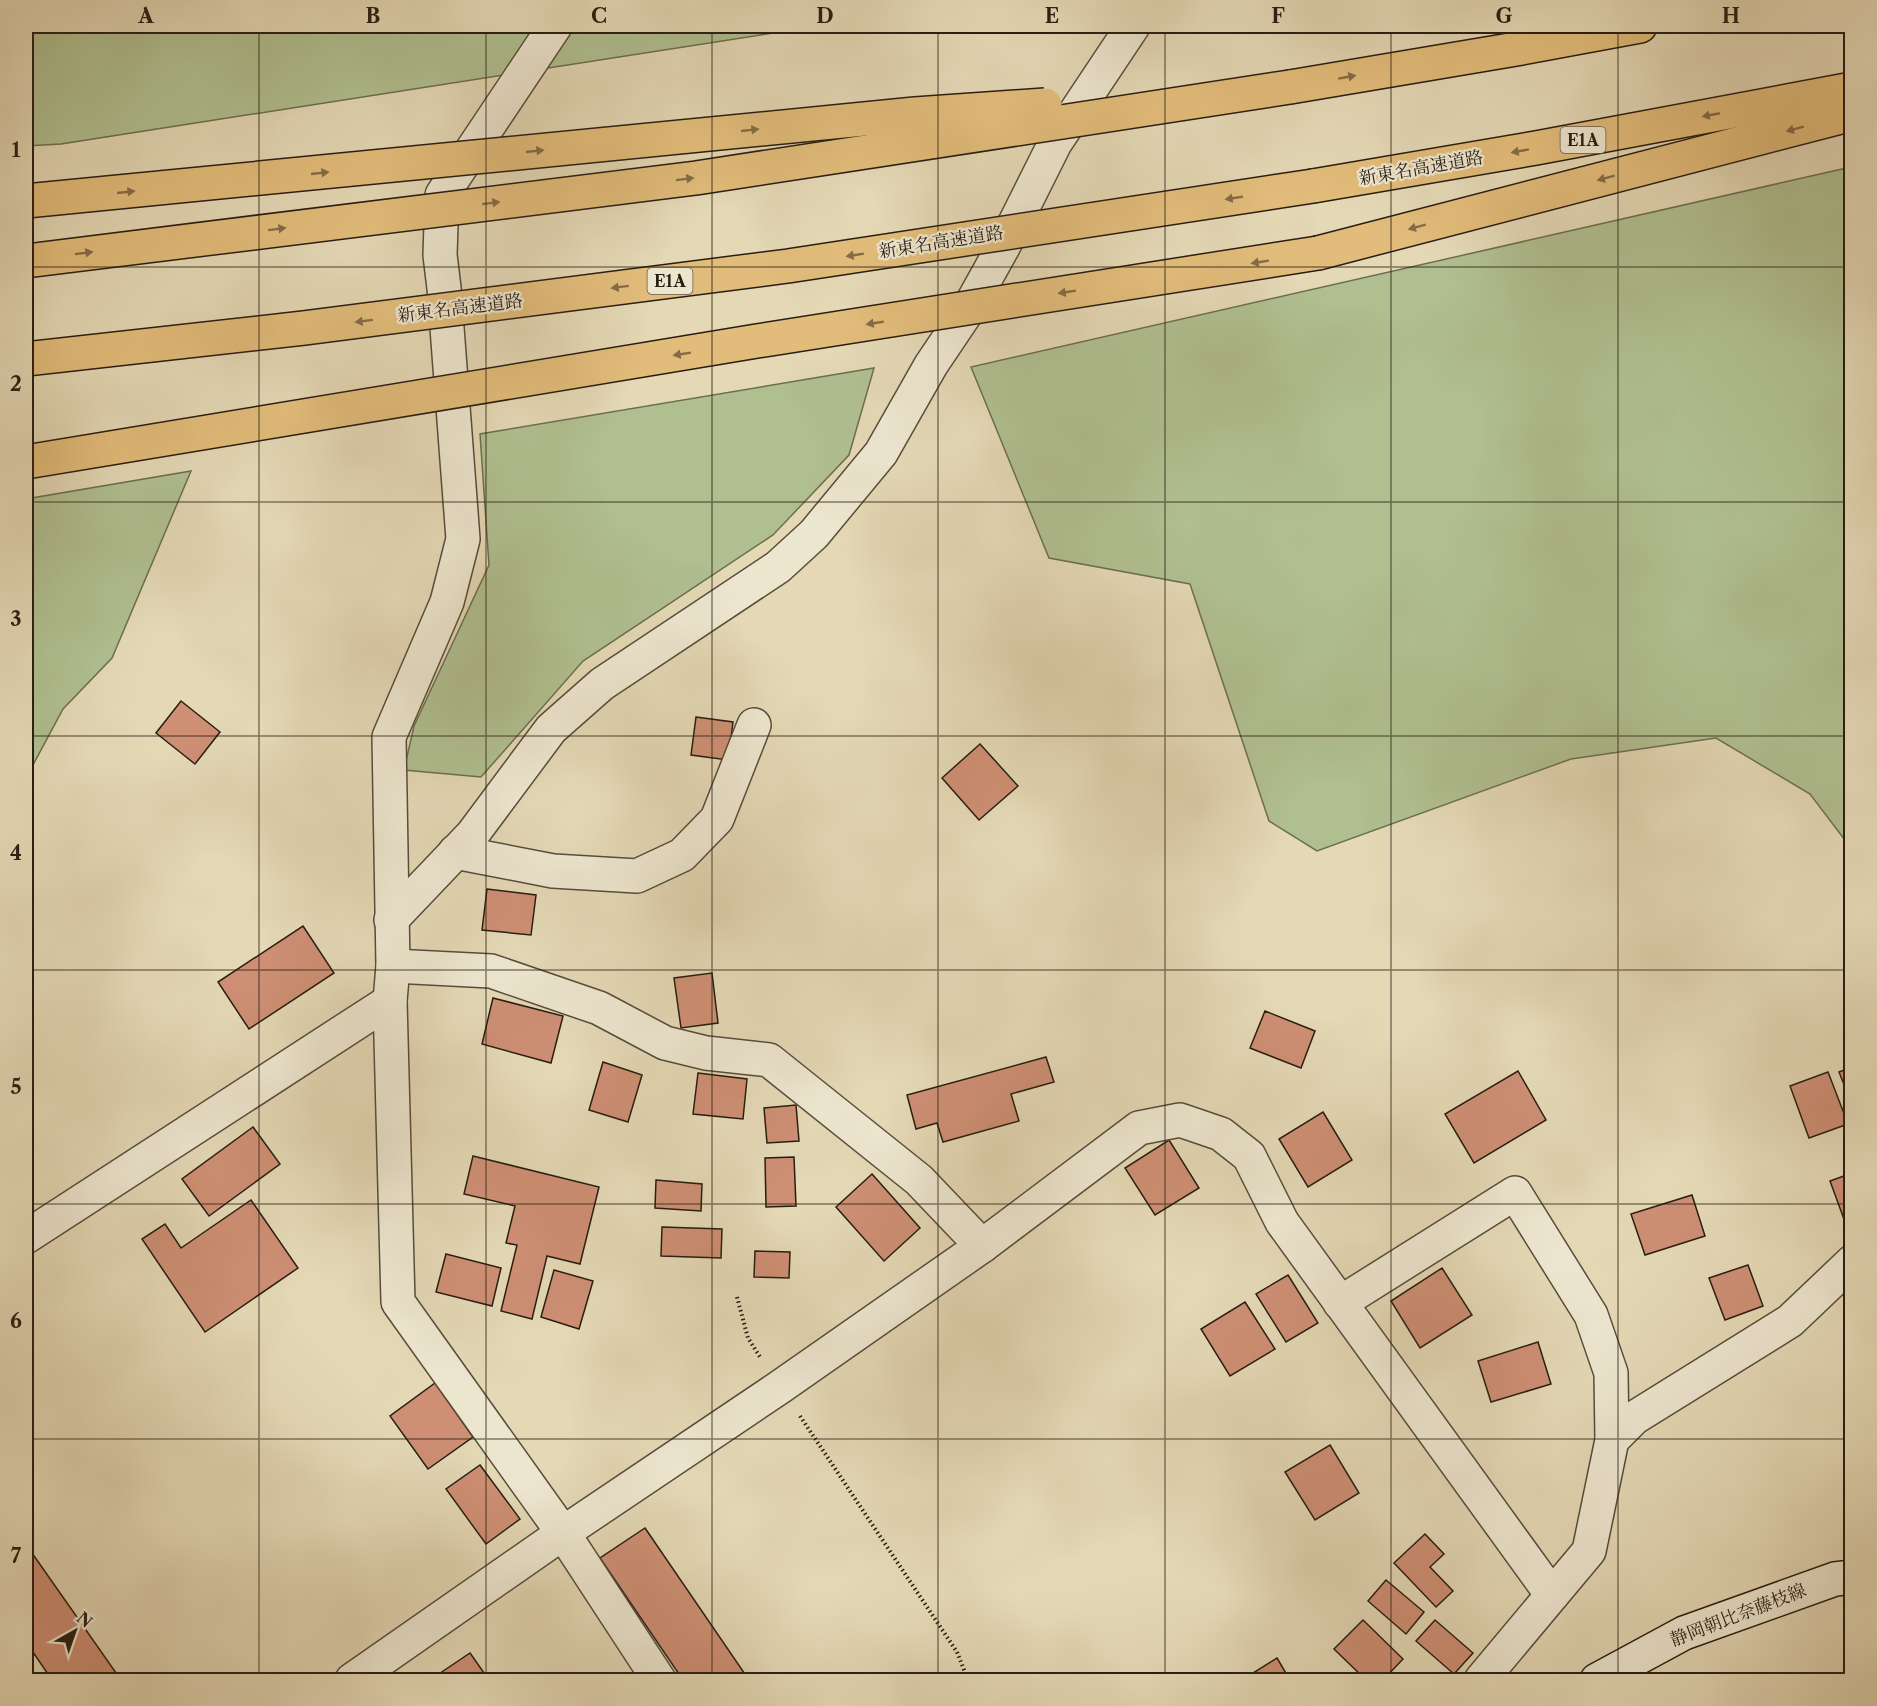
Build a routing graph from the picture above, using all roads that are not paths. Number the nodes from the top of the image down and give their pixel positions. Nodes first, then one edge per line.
1 (555, 26) edge
2 (1133, 26) edge
3 (1640, 26) edge
4 (1290, 87) junction
5 (1851, 89) edge
6 (1851, 114) edge
7 (26, 201) edge
8 (26, 261) edge
9 (26, 359) edge
10 (26, 462) edge
11 (754, 725) dead end
12 (455, 852) junction
13 (392, 920) junction
14 (393, 966) junction
15 (390, 1000) junction
16 (26, 1237) edge
17 (982, 1246) junction
18 (1851, 1262) edge
19 (1340, 1303) junction
20 (1612, 1440) junction
21 (563, 1533) junction
22 (1851, 1578) edge
23 (1552, 1595) junction
24 (352, 1680) edge
25 (659, 1680) edge
26 (1481, 1680) edge
27 (1597, 1680) edge

1 - 13 street
2 - 12 street
4 -> 3 highway
7 -> 4 highway, bridge
8 -> 4 highway, bridge
5 -> 9 highway, 新東名高速道路 / E1A, bridge
6 -> 10 highway, bridge
11 - 12 street
12 - 13 street
13 - 14 street
14 - 15 street
14 - 17 street
15 - 16 street
15 - 21 street
17 - 19 street
17 - 21 street
18 - 20 street
19 - 20 street
19 - 23 street
20 - 23 street
21 - 24 street
21 - 25 street
22 - 27 street, 静岡朝比奈藤枝線
23 - 26 street

